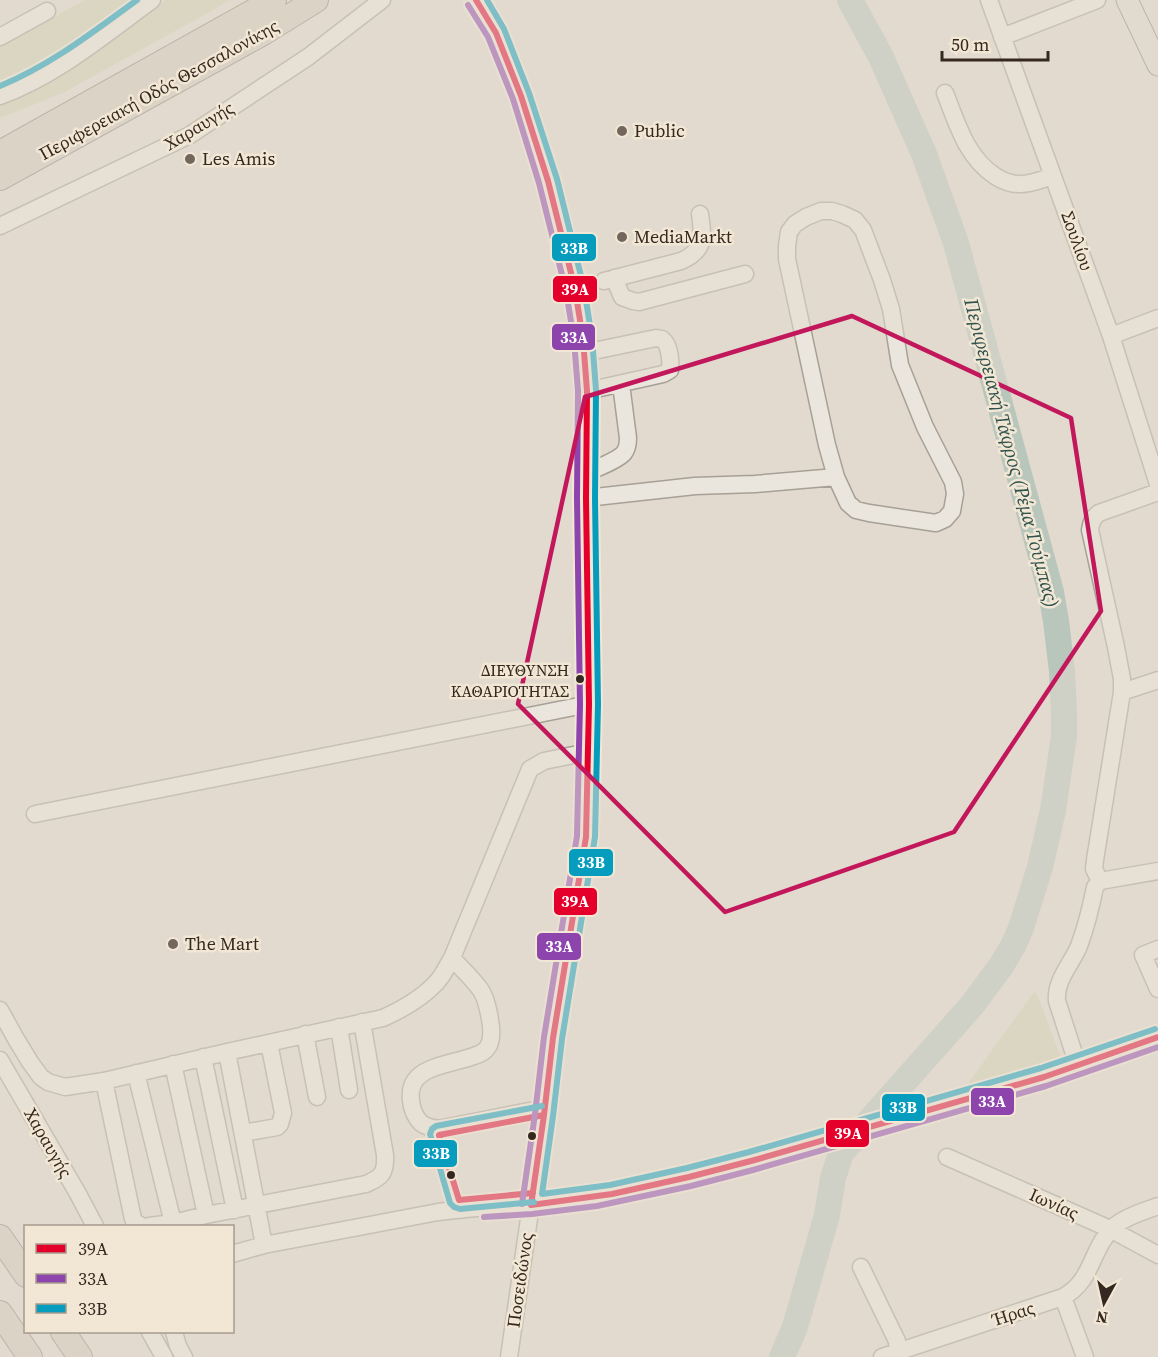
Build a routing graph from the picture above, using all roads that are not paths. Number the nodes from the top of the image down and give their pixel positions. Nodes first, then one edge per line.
1 (152, 0) edge
2 (274, 0) edge
3 (316, 0) edge
4 (382, 0) edge
5 (476, 0) edge
6 (491, 0) edge
7 (989, 0) edge
8 (1097, 0) edge
9 (1127, 0) edge
10 (47, 11) dead end
11 (496, 33) junction
12 (0, 37) edge
13 (1002, 37) junction
14 (1158, 65) edge
15 (945, 93) dead end
16 (0, 96) edge
17 (5, 162) edge
18 (1053, 176) junction
19 (700, 214) dead end
20 (0, 226) edge
21 (745, 274) dead end
22 (1158, 318) edge
23 (1111, 336) junction
24 (584, 353) junction
25 (621, 384) junction
26 (587, 392) junction
27 (586, 473) junction
28 (836, 477) junction
29 (1158, 484) edge
30 (1158, 492) edge
31 (586, 498) junction
32 (1158, 680) edge
33 (1122, 692) junction
34 (589, 704) junction
35 (588, 752) junction
36 (35, 814) dead end
37 (1158, 871) edge
38 (1100, 881) junction
39 (1150, 952) edge
40 (452, 958) junction
41 (1158, 989) edge
42 (0, 1010) edge
43 (362, 1022) junction
44 (339, 1027) junction
45 (305, 1034) junction
46 (1158, 1037) edge
47 (269, 1042) junction
48 (227, 1052) junction
49 (203, 1057) junction
50 (0, 1060) edge
51 (173, 1065) junction
52 (1078, 1065) junction
53 (136, 1073) junction
54 (104, 1081) junction
55 (349, 1090) dead end
56 (317, 1097) dead end
57 (545, 1108) junction
58 (243, 1133) junction
59 (947, 1157) dead end
60 (256, 1205) junction
61 (531, 1205) junction
62 (1158, 1206) edge
63 (235, 1210) junction
64 (206, 1215) junction
65 (172, 1223) junction
66 (94, 1225) edge
67 (139, 1225) edge
68 (160, 1225) edge
69 (1110, 1229) junction
70 (3, 1239) edge
71 (264, 1245) junction
72 (234, 1253) edge
73 (1158, 1255) edge
74 (861, 1267) dead end
75 (24, 1272) edge
76 (1063, 1297) junction
77 (0, 1313) edge
78 (64, 1333) edge
79 (151, 1333) edge
80 (174, 1333) edge
81 (893, 1355) edge
82 (30, 1357) edge
83 (80, 1357) edge
84 (164, 1357) edge
85 (184, 1357) edge
86 (509, 1357) edge
87 (1085, 1357) edge

1 - 16 street
2 - 17 highway, Περιφερειακή Οδός Θεσσαλονίκης
3 - 17 highway, Περιφερειακή Οδός Θεσσαλονίκης
4 - 20 street, Χαραυγής
5 - 11 street, Ποσειδώνος
6 - 11 street, Ποσειδώνος
7 - 13 street, Σουλίου
8 - 13 street
9 - 14 main road
10 - 12 street
11 - 24 street, Ποσειδώνος
13 - 18 street, Σουλίου
15 - 18 street
18 - 23 street, Σουλίου
19 - 21 street
22 - 23 street
23 - 29 street, Σουλίου
24 - 25 street
24 - 26 street, Ποσειδώνος
25 - 26 street
25 - 27 street
26 - 27 street, Ποσειδώνος
27 - 31 street, Ποσειδώνος
28 - 28 street
28 - 31 street
30 - 33 street
31 - 34 street, Ποσειδώνος
32 - 33 street
33 - 38 street
34 - 35 street, Ποσειδώνος
34 - 36 street
35 - 40 street
35 - 57 street, Ποσειδώνος
37 - 38 street
38 - 52 street
39 - 41 street
40 - 43 street
40 - 57 street
42 - 54 street
43 - 44 street
43 - 60 street
44 - 45 street
44 - 55 street
45 - 47 street
45 - 56 street
46 - 52 street
47 - 48 street
47 - 58 street
48 - 49 street
48 - 58 street
49 - 51 street
49 - 63 street
50 - 66 street, Χαραυγής
51 - 53 street
51 - 64 street
52 - 61 street
53 - 54 street
53 - 65 street
54 - 67 street
57 - 61 street, Ποσειδώνος
58 - 60 street
59 - 69 street, Ιωνίας
60 - 63 street
60 - 71 street
61 - 71 street
61 - 86 street, Ποσειδώνος
62 - 69 street
63 - 64 street
64 - 65 street
65 - 68 street
69 - 73 street, Ιωνίας
69 - 76 street, Ήρας
70 - 75 highway
71 - 72 street
74 - 81 street
76 - 81 street, Ήρας
76 - 87 street
77 - 82 highway
78 - 83 highway
79 - 84 street
80 - 85 street

